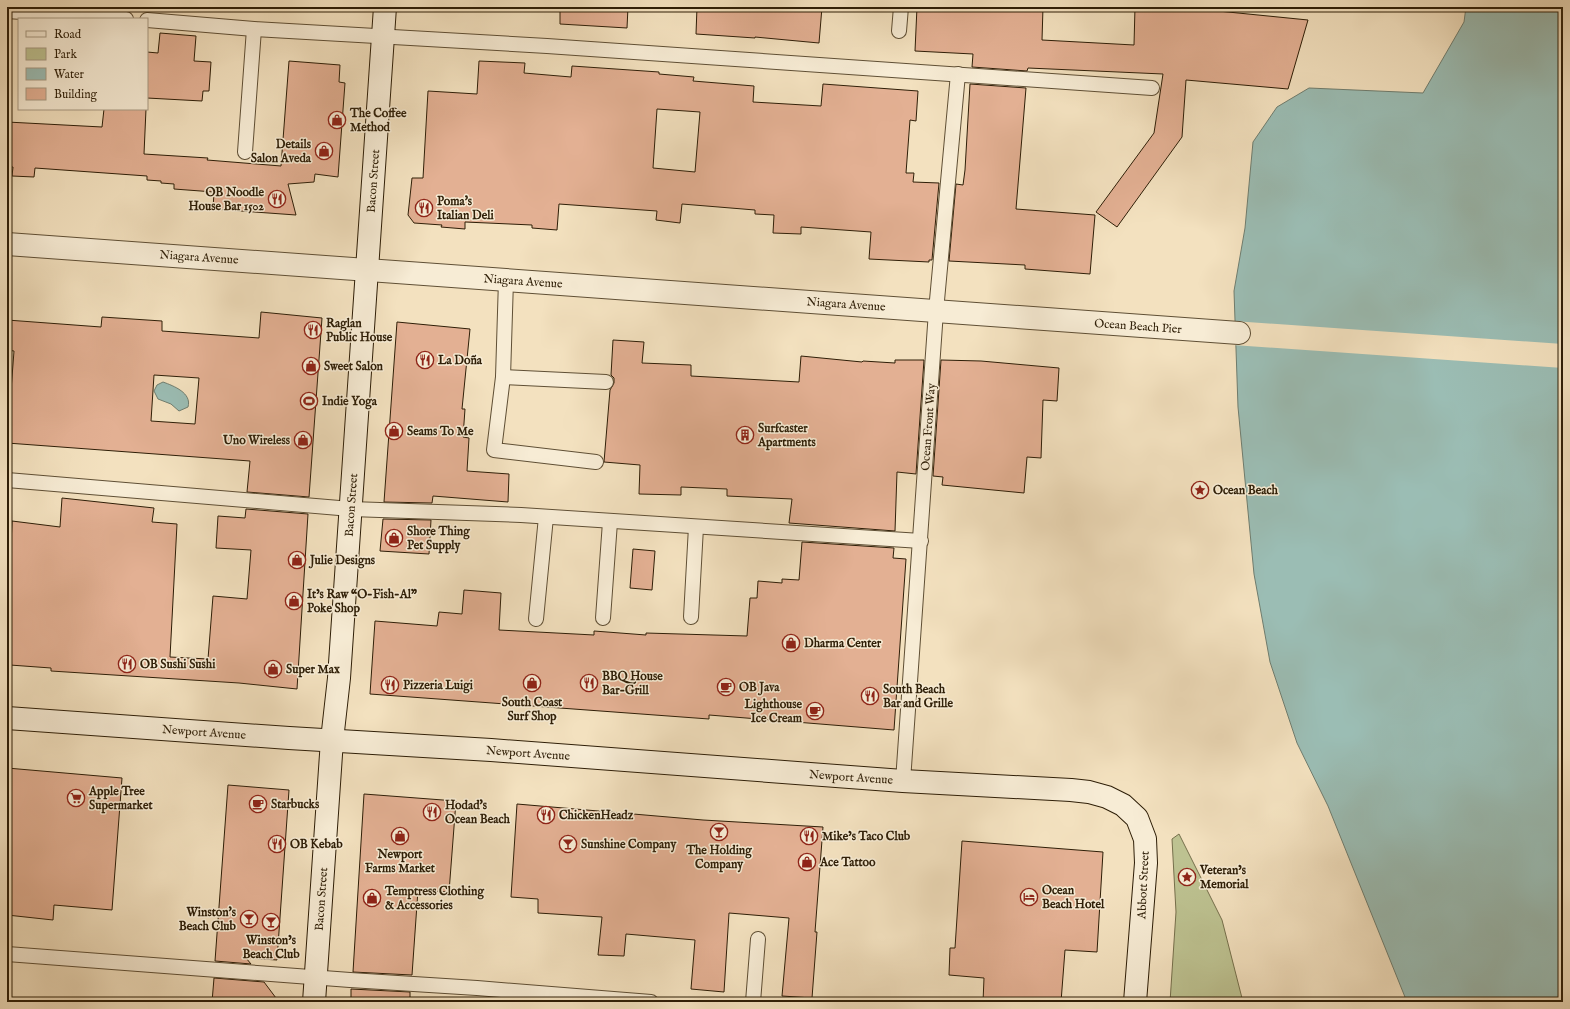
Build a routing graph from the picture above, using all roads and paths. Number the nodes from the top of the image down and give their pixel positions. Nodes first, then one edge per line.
1 (385, 7) edge
2 (901, 7) edge
3 (7, 11) edge
4 (111, 18) edge
5 (148, 20) edge
6 (254, 29) junction
7 (899, 31) dead end
8 (383, 37) junction
9 (958, 74) junction
10 (1152, 88) dead end
11 (245, 152) dead end
12 (7, 244) edge
13 (367, 269) junction
14 (506, 280) junction
15 (936, 311) junction
16 (1038, 318) joint
17 (1238, 333) dead end
18 (503, 377) junction
19 (606, 382) dead end
20 (596, 462) dead end
21 (7, 480) edge
22 (351, 509) junction
23 (546, 517) junction
24 (610, 522) junction
25 (696, 527) junction
26 (921, 541) junction
27 (692, 617) dead end
28 (603, 618) dead end
29 (536, 619) dead end
30 (7, 718) edge
31 (332, 740) junction
32 (903, 781) junction
33 (1048, 789) joint
34 (758, 939) dead end
35 (7, 954) edge
36 (316, 976) junction
37 (314, 1002) edge
38 (651, 1002) edge
39 (754, 1002) edge
40 (1135, 1002) edge

1 - 8 street, Bacon Street
2 - 7 lane
3 - 4 lane
5 - 6 lane
6 - 8 lane
6 - 11 lane
8 - 9 lane
8 - 13 street, Bacon Street
9 - 10 lane
9 - 15 lane, Ocean Front Way
12 - 13 street, Niagara Avenue
13 - 14 street, Niagara Avenue
13 - 22 street, Bacon Street
14 - 15 street, Niagara Avenue
14 - 18 lane
15 - 16 street, Niagara Avenue
15 - 26 lane, Ocean Front Way
16 - 17 street, Ocean Beach Pier
18 - 19 lane
18 - 20 lane
21 - 22 lane
22 - 23 lane
22 - 31 street, Bacon Street
23 - 24 lane
23 - 29 lane
24 - 25 lane
24 - 28 lane
25 - 26 lane
25 - 27 lane
26 - 32 lane, Ocean Front Way
30 - 31 street, Newport Avenue
31 - 32 street, Newport Avenue
31 - 36 street, Bacon Street
32 - 33 street, Newport Avenue
33 - 40 street, Abbott Street
34 - 39 lane
35 - 36 lane
36 - 37 street, Bacon Street
36 - 38 lane

